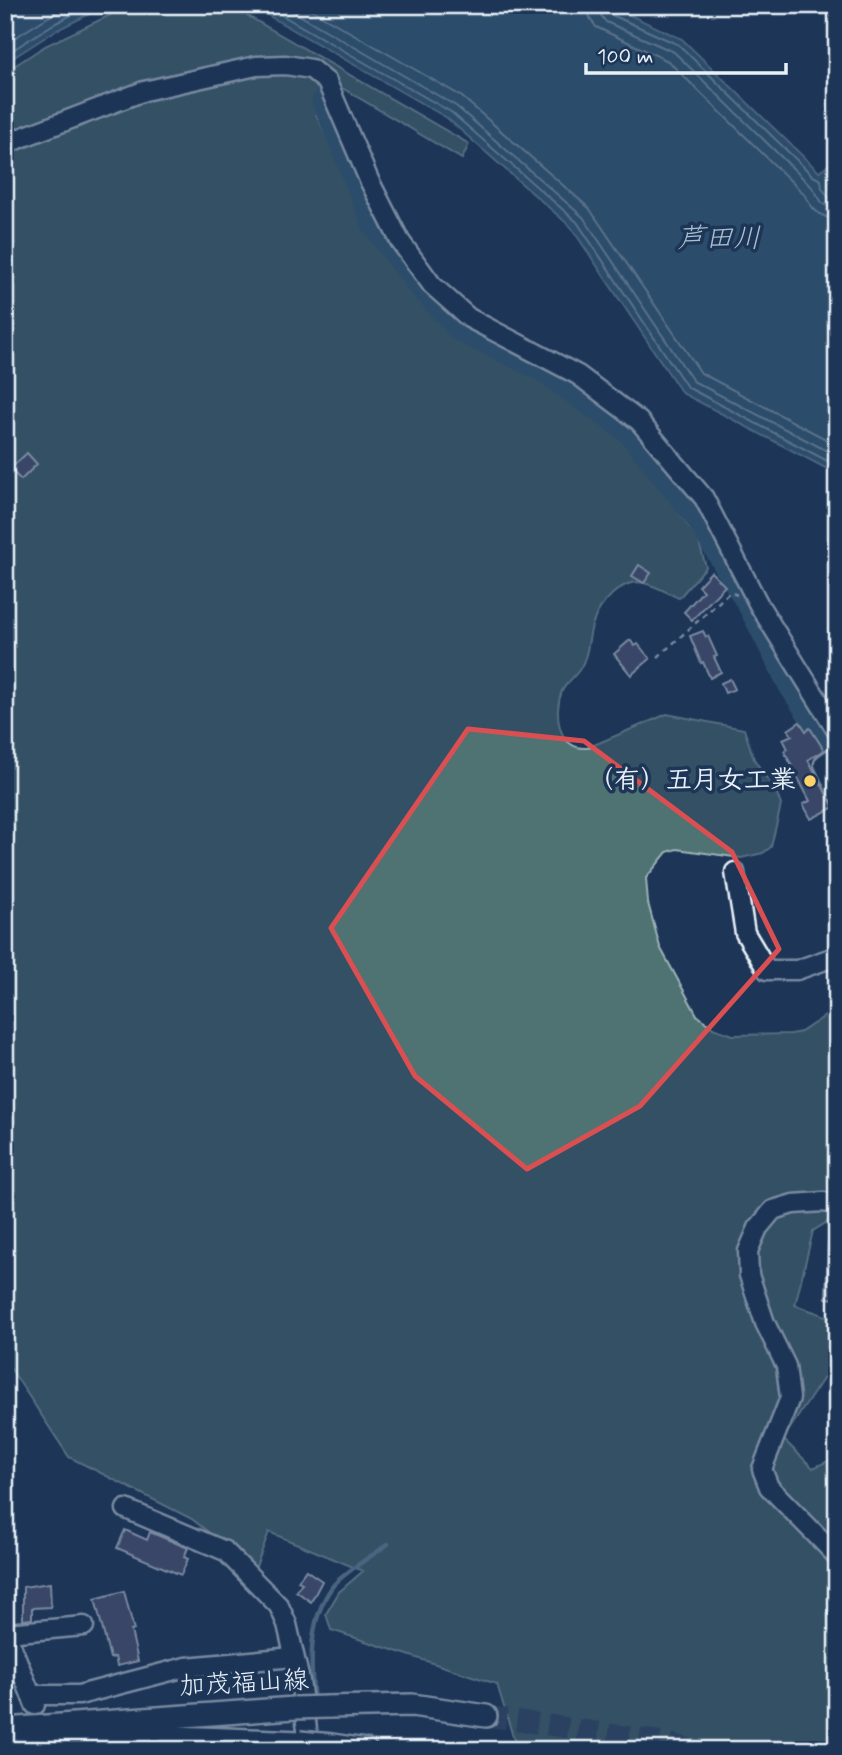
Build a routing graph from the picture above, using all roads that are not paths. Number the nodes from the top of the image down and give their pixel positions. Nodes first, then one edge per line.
1 (5, 144) edge
2 (837, 731) edge
3 (830, 759) edge
4 (837, 792) edge
5 (735, 872) dead end
6 (837, 956) edge
7 (837, 1204) edge
8 (126, 1509) dead end
9 (837, 1556) edge
10 (84, 1626) dead end
11 (6, 1632) edge
12 (293, 1657) junction
13 (486, 1716) tunnel mouth
14 (5, 1729) edge
15 (5, 1737) edge
16 (305, 1746) edge
17 (9, 1750) edge
18 (366, 1750) edge

1 - 2 street
3 - 4 street
5 - 6 street
7 - 9 street
8 - 12 street
10 - 11 street
11 - 12 street
12 - 16 street
13 - 14 main road, 加茂福山線, bridge
15 - 17 street
16 - 17 main road, 加茂福山線
16 - 18 main road, 加茂福山線, bridge

